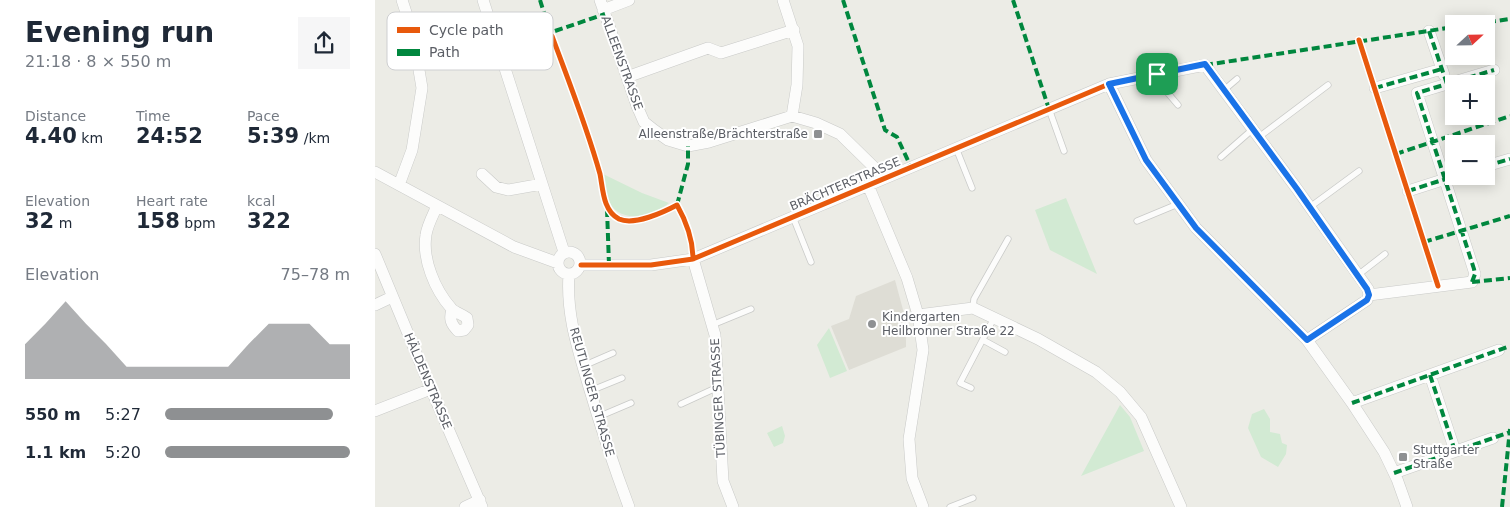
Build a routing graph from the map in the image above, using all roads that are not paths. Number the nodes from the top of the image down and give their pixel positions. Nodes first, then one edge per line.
1 (402, 0) edge
2 (483, 0) edge
3 (629, 0) edge
4 (783, 0) edge
5 (602, 5) edge
6 (406, 12) edge
7 (487, 12) edge
8 (794, 30) junction
9 (1429, 31) dead end
10 (1442, 69) junction
11 (419, 70) edge
12 (505, 70) edge
13 (1494, 70) dead end
14 (1157, 74) junction
15 (1477, 75) edge
16 (627, 77) junction
17 (1445, 78) edge
18 (1237, 79) dead end
19 (1109, 84) junction
20 (1328, 85) dead end
21 (1445, 85) edge
22 (1375, 88) dead end
23 (1224, 90) junction
24 (1178, 105) dead end
25 (1049, 109) junction
26 (792, 116) junction
27 (1256, 133) junction
28 (955, 148) junction
29 (1064, 151) dead end
30 (1221, 157) dead end
31 (1510, 159) edge
32 (1495, 163) edge
33 (1445, 165) edge
34 (1359, 171) dead end
35 (375, 172) edge
36 (482, 174) dead end
37 (885, 178) junction
38 (1445, 180) edge
39 (542, 184) junction
40 (399, 185) junction
41 (869, 185) junction
42 (1452, 185) edge
43 (971, 188) dead end
44 (1408, 191) dead end
45 (1178, 204) junction
46 (437, 206) junction
47 (1310, 207) junction
48 (793, 217) junction
49 (1137, 220) dead end
50 (1008, 240) dead end
51 (564, 252) junction
52 (375, 254) edge
53 (1385, 254) dead end
54 (693, 260) junction
55 (811, 262) dead end
56 (558, 263) junction
57 (581, 264) junction
58 (569, 274) junction
59 (1357, 275) junction
60 (1369, 295) junction
61 (392, 297) junction
62 (375, 305) edge
63 (973, 308) junction
64 (751, 309) dead end
65 (452, 310) dead end
66 (918, 316) junction
67 (994, 318) junction
68 (712, 325) junction
69 (983, 340) junction
70 (1307, 340) junction
71 (1499, 350) dead end
72 (1005, 352) dead end
73 (613, 353) dead end
74 (583, 366) junction
75 (1430, 374) junction
76 (623, 378) dead end
77 (718, 387) junction
78 (971, 388) dead end
79 (431, 389) junction
80 (590, 392) junction
81 (1352, 402) junction
82 (631, 403) dead end
83 (681, 404) dead end
84 (375, 411) edge
85 (598, 417) junction
86 (1493, 438) dead end
87 (1455, 452) junction
88 (1394, 474) junction
89 (973, 498) dead end
90 (481, 503) edge
91 (465, 507) edge
92 (629, 507) edge
93 (733, 507) edge
94 (923, 507) edge
95 (951, 507) edge
96 (1181, 507) edge
97 (1407, 507) edge

1 - 6 street
2 - 7 street
3 - 5 street
4 - 8 street
5 - 16 street, ALLEENSTRASSE
8 - 16 street
8 - 26 street
9 - 10 street
10 - 17 street
10 - 22 street
11 - 40 street
12 - 39 street
13 - 15 street
14 - 19 street, BRÄCHTERSTRASSE
14 - 23 street, BRÄCHTERSTRASSE
14 - 24 lane
16 - 26 street, ALLEENSTRASSE
18 - 23 lane
19 - 25 street, BRÄCHTERSTRASSE
19 - 45 street
20 - 27 lane
21 - 33 street
23 - 27 street
25 - 28 street, BRÄCHTERSTRASSE
25 - 29 lane
26 - 37 street
27 - 30 lane
27 - 47 street
28 - 37 street, BRÄCHTERSTRASSE
28 - 43 lane
31 - 32 street
34 - 47 lane
35 - 40 street
36 - 39 street
37 - 41 street, BRÄCHTERSTRASSE
38 - 44 street
39 - 51 street
40 - 46 street
41 - 48 street, BRÄCHTERSTRASSE
41 - 66 street
42 - 60 street
45 - 49 lane
45 - 70 street
46 - 56 street
46 - 65 street
47 - 59 street
48 - 54 street, BRÄCHTERSTRASSE
48 - 55 lane
50 - 63 lane
51 - 56 street
51 - 57 street
52 - 61 street, HÄLDENSTRASSE
53 - 59 lane
54 - 57 street, BRÄCHTERSTRASSE
54 - 68 street, TÜBINGER STRASSE
56 - 58 street
57 - 58 street
58 - 74 street, REUTLINGER STRASSE
59 - 60 street
60 - 70 street
61 - 62 street
61 - 79 street, HÄLDENSTRASSE
63 - 66 street
63 - 67 street
64 - 68 lane
66 - 94 street
67 - 69 lane
67 - 96 street
68 - 77 street, TÜBINGER STRASSE
69 - 72 lane
69 - 78 lane
70 - 81 street
71 - 75 street
73 - 74 lane
74 - 80 street, REUTLINGER STRASSE
75 - 81 street
75 - 87 street
76 - 80 lane
77 - 83 lane
77 - 93 street, TÜBINGER STRASSE
79 - 84 street
79 - 90 street, HÄLDENSTRASSE
80 - 85 street, REUTLINGER STRASSE
81 - 88 street
82 - 85 lane
85 - 92 street, REUTLINGER STRASSE
86 - 87 street
87 - 88 street
88 - 97 street
89 - 95 lane
90 - 91 street

